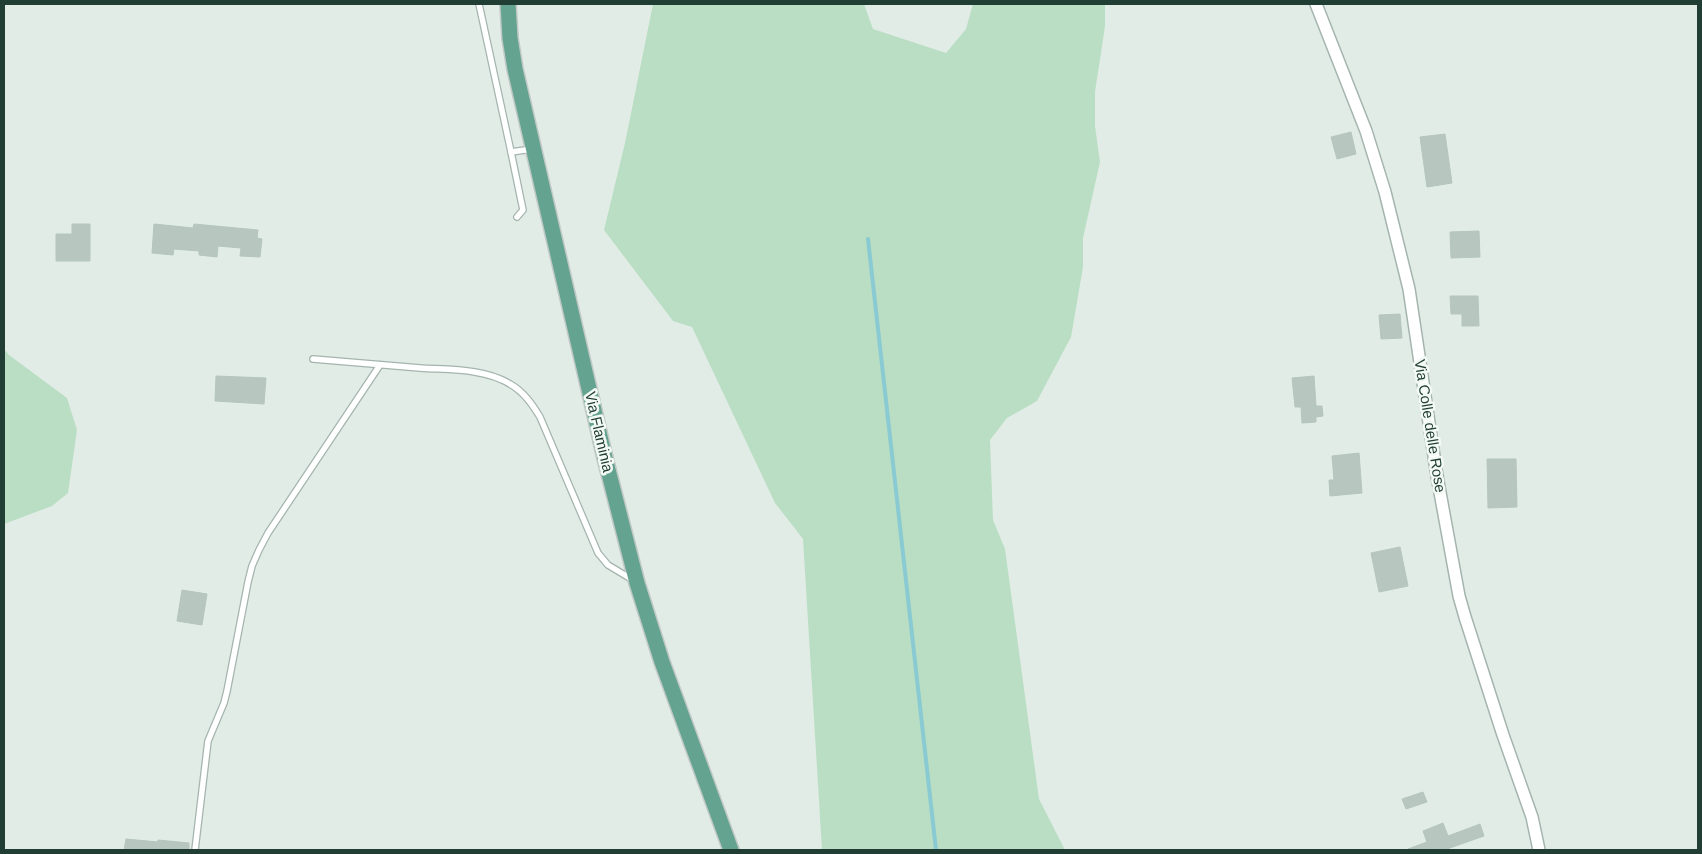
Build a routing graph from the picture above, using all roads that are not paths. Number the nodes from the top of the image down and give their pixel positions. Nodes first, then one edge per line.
1 (479, 4) edge
2 (508, 4) edge
3 (1316, 4) edge
4 (534, 149) junction
5 (511, 152) junction
6 (517, 217) dead end
7 (313, 359) dead end
8 (380, 365) junction
9 (637, 583) junction
10 (195, 850) edge
11 (731, 850) edge
12 (1539, 850) edge

1 - 5 lane
2 - 4 main road, Via Flaminia
3 - 12 street, Via Colle delle Rose
4 - 5 lane
4 - 9 main road, Via Flaminia
5 - 6 lane
7 - 8 lane
8 - 9 lane
8 - 10 lane
9 - 11 main road, Via Flaminia

